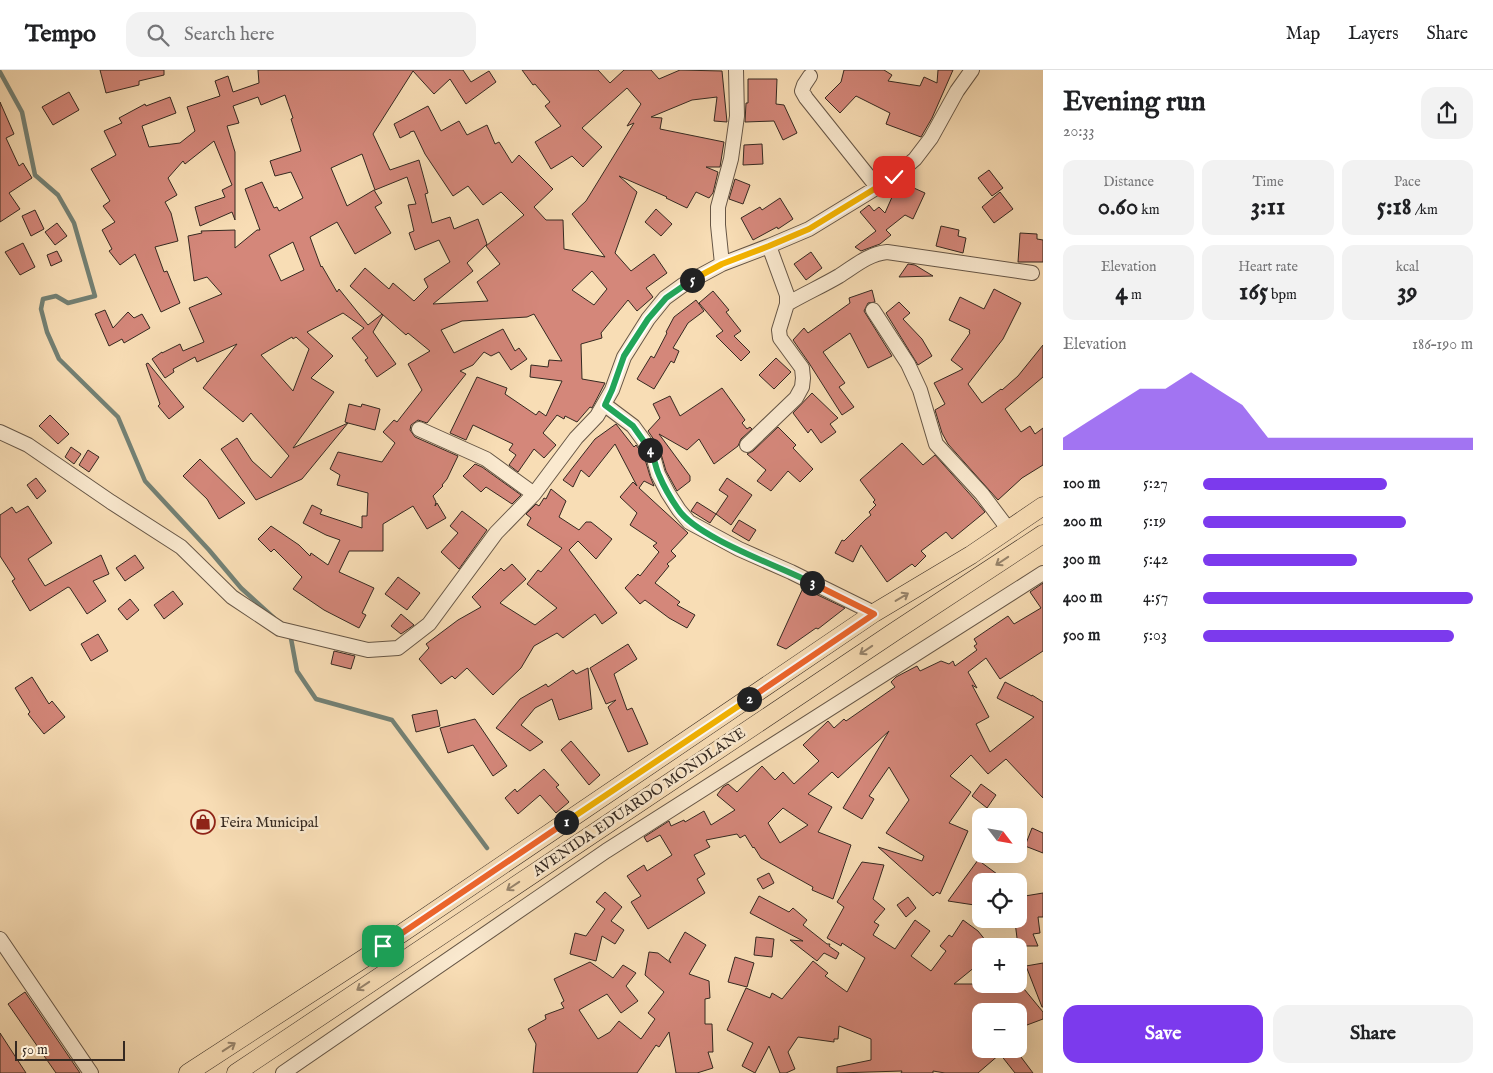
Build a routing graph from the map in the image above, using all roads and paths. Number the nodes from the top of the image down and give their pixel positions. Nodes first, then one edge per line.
1 (736, 70) edge
2 (972, 70) edge
3 (810, 76) dead end
4 (877, 187) junction
5 (769, 246) junction
6 (722, 264) junction
7 (1032, 273) dead end
8 (787, 304) junction
9 (873, 310) dead end
10 (605, 405) junction
11 (419, 429) dead end
12 (0, 432) edge
13 (747, 445) dead end
14 (534, 494) junction
15 (1043, 506) edge
16 (1008, 530) junction
17 (1043, 534) edge
18 (1043, 573) edge
19 (874, 614) junction
20 (0, 939) edge
21 (90, 1073) edge
22 (188, 1073) edge
23 (236, 1073) edge
24 (283, 1073) edge

1 - 6 street
2 - 4 street
3 - 4 street
4 - 5 street
5 - 6 street
5 - 8 street
6 - 10 street
7 - 8 street
8 - 13 street
9 - 16 street
10 - 14 street
10 - 19 street
11 - 14 street
12 - 14 street
15 - 16 main road, AVENIDA EDUARDO MONDLANE
19 -> 16 main road, AVENIDA EDUARDO MONDLANE
17 -> 23 main road, AVENIDA EDUARDO MONDLANE
18 - 24 street
22 -> 19 main road, AVENIDA EDUARDO MONDLANE
20 - 21 street

